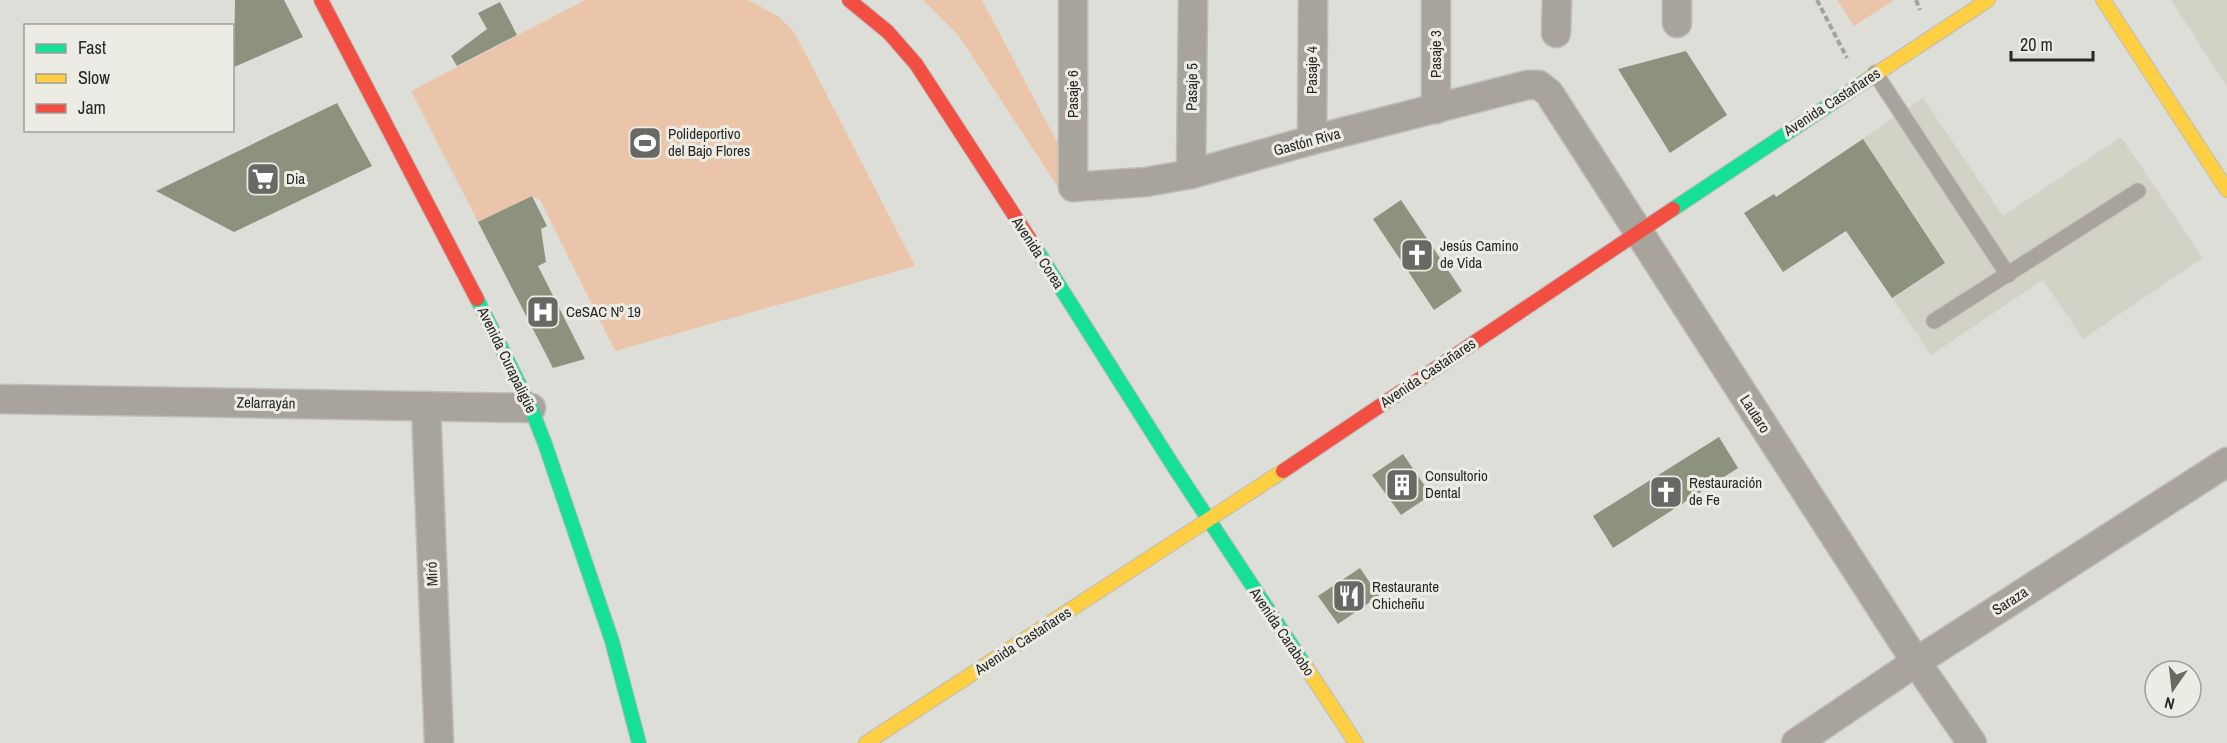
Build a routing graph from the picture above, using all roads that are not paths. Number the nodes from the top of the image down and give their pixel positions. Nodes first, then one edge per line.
1 (321, 0) edge
2 (849, 0) edge
3 (1073, 0) edge
4 (1193, 0) edge
5 (1313, 0) edge
6 (1436, 0) edge
7 (1557, 0) edge
8 (1988, 0) edge
9 (2103, 0) edge
10 (1557, 33) dead end
11 (1875, 74) junction
12 (1539, 85) joint
13 (1436, 109) junction
14 (1312, 140) junction
15 (1191, 174) junction
16 (1073, 187) joint
17 (2227, 190) edge
18 (2138, 191) dead end
19 (1637, 232) junction
20 (2008, 275) junction
21 (1934, 321) dead end
22 (0, 399) edge
23 (426, 406) junction
24 (531, 408) junction
25 (2227, 462) edge
26 (1209, 521) junction
27 (1916, 662) junction
28 (439, 743) edge
29 (639, 743) edge
30 (866, 743) edge
31 (1356, 743) edge
32 (1796, 743) edge
33 (1972, 743) edge

1 - 24 main road, Avenida Curapaligüe
2 - 26 main road, Avenida Corea
3 - 16 street, Pasaje 6
4 - 15 street, Pasaje 5
5 - 14 street, Pasaje 4
6 - 13 street, Pasaje 3
7 - 10 street
8 - 11 main road, Avenida Castañares
9 - 17 main road
11 - 19 main road, Avenida Castañares
11 - 20 lane
12 - 13 street, Gastón Riva
12 - 19 street, Lautaro
13 - 14 street, Gastón Riva
14 - 15 street, Gastón Riva
15 - 16 street, Gastón Riva
18 - 20 lane
19 - 26 main road, Avenida Castañares
19 - 27 street, Lautaro
20 - 21 lane
22 - 23 street, Zelarrayán
23 - 24 street, Zelarrayán
23 - 28 street, Miró
24 - 29 main road, Avenida Curapaligüe
25 - 27 street, Saraza
26 - 30 main road, Avenida Castañares
26 - 31 main road, Avenida Carabobo
27 - 32 street, Saraza
27 - 33 street, Lautaro

